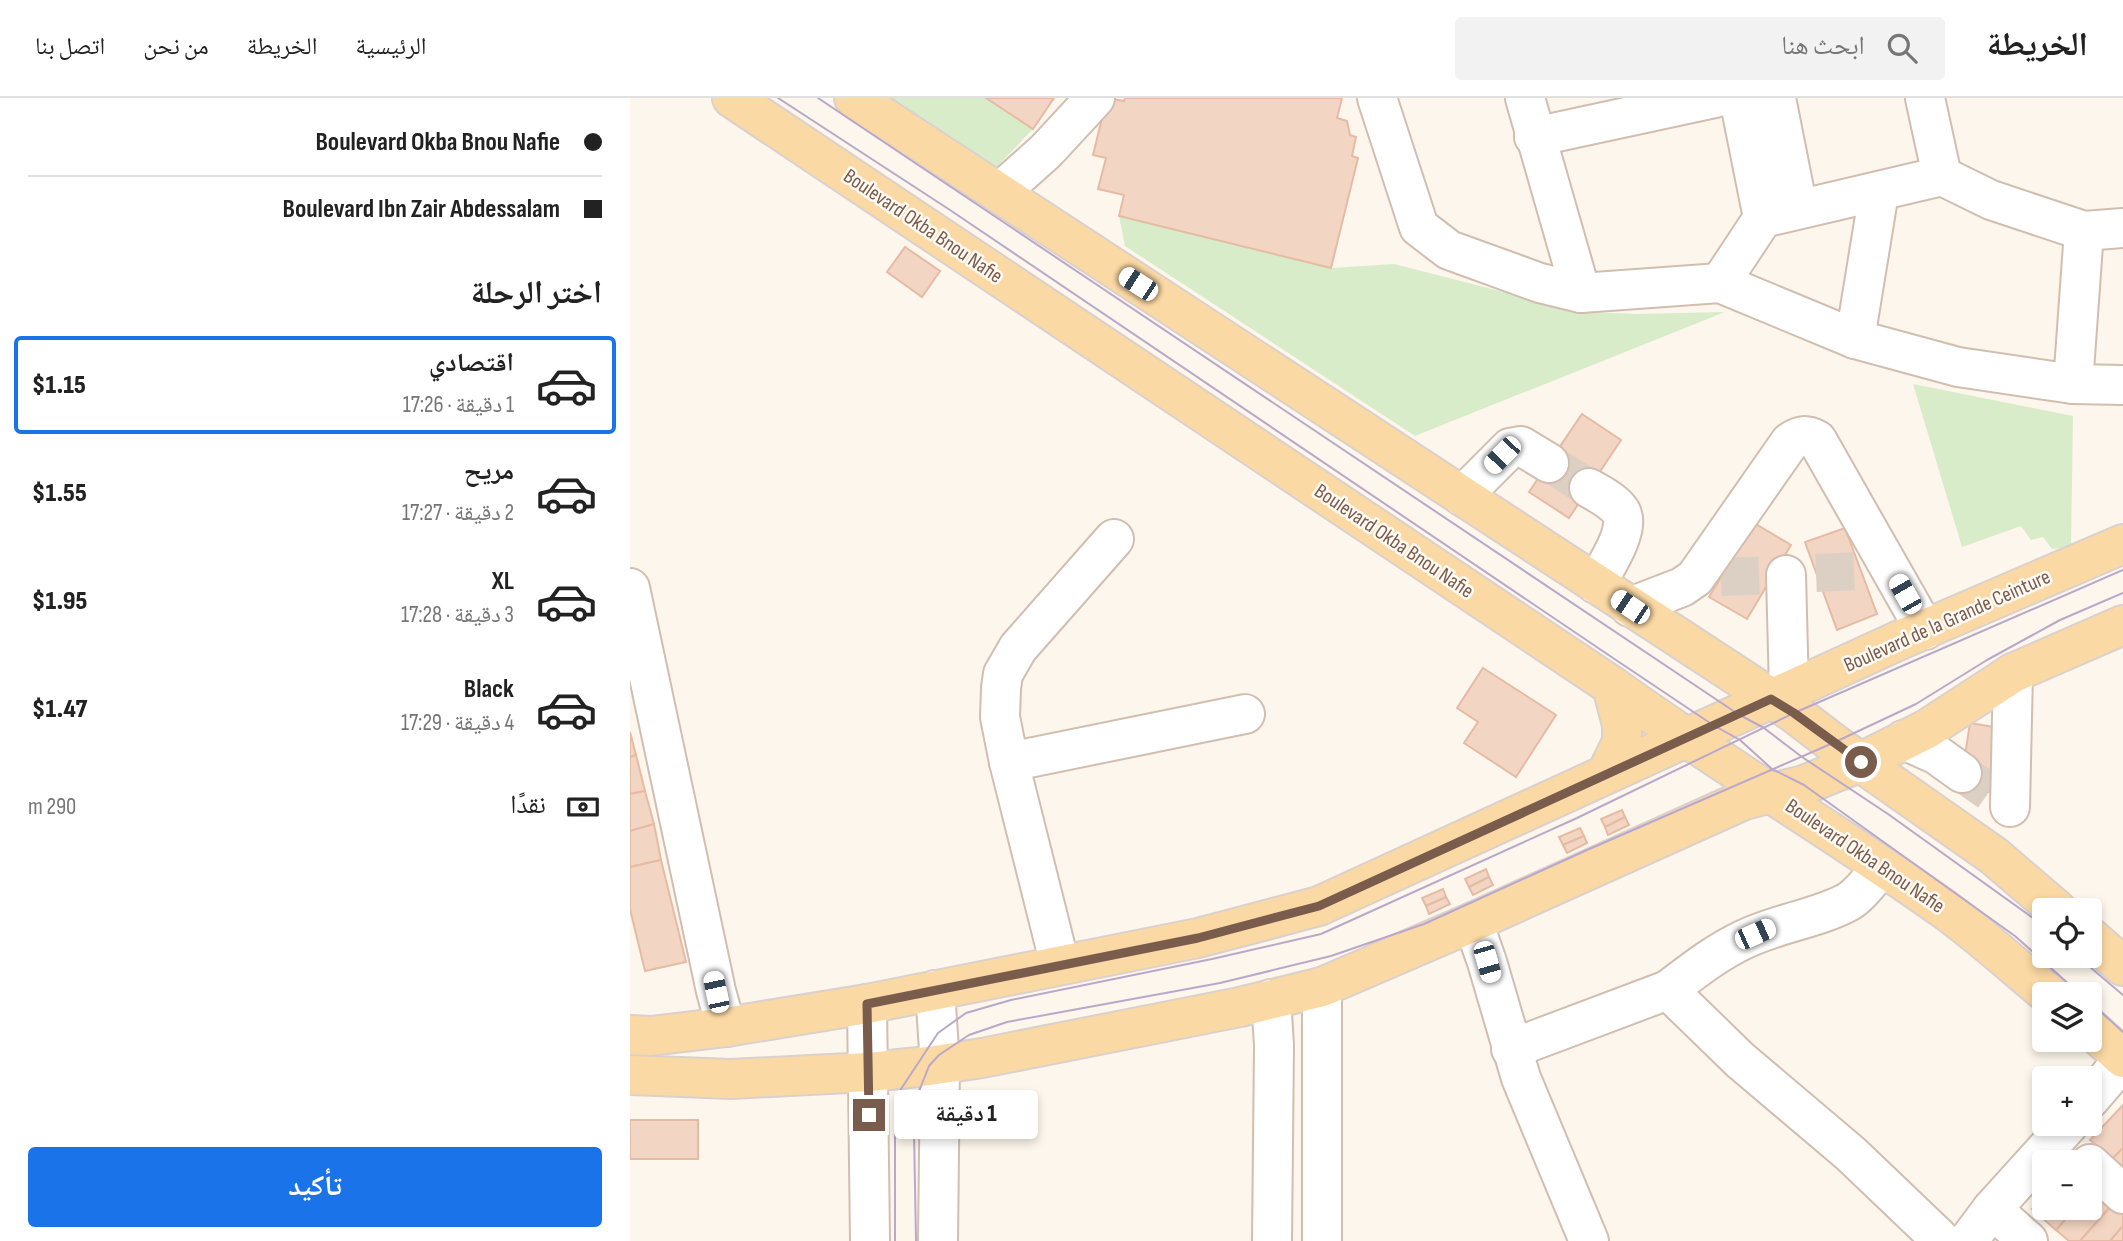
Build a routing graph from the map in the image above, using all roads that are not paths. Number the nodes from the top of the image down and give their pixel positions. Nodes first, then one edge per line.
1 (732, 98) edge
2 (854, 98) edge
3 (1095, 98) edge
4 (1377, 98) edge
5 (1525, 98) edge
6 (1715, 98) edge
7 (1739, 98) edge
8 (1776, 98) edge
9 (1925, 98) edge
10 (1668, 103) edge
11 (1534, 137) junction
12 (1942, 176) junction
13 (1879, 192) junction
14 (999, 193) junction
15 (1780, 214) junction
16 (2123, 228) edge
17 (2084, 231) junction
18 (1720, 283) junction
19 (1581, 293) junction
20 (1855, 339) junction
21 (2073, 384) junction
22 (2123, 385) edge
23 (1549, 463) tunnel mouth
24 (1589, 488) tunnel mouth
25 (1462, 496) junction
26 (1114, 539) dead end
27 (2123, 544) edge
28 (1792, 574) dead end
29 (1596, 584) junction
30 (630, 588) edge
31 (1630, 607) junction
32 (2123, 625) edge
33 (1925, 630) junction
34 (2013, 673) junction
35 (1612, 686) junction
36 (1780, 695) junction
37 (1245, 714) dead end
38 (1684, 738) junction
39 (1904, 740) junction
40 (1009, 762) junction
41 (1861, 762) junction
42 (1607, 773) junction
43 (1984, 773) junction
44 (1772, 793) junction
45 (1993, 856) junction
46 (1882, 867) junction
47 (2043, 898) edge
48 (1473, 922) junction
49 (2102, 948) edge
50 (1060, 965) junction
51 (2123, 966) edge
52 (2033, 982) edge
53 (1322, 987) junction
54 (935, 990) junction
55 (1668, 990) junction
56 (1272, 999) junction
57 (867, 1004) junction
58 (726, 1027) junction
59 (630, 1035) edge
60 (2102, 1039) edge
61 (1511, 1049) junction
62 (2123, 1059) edge
63 (940, 1065) junction
64 (869, 1072) junction
65 (630, 1075) edge
66 (2102, 1084) edge
67 (2059, 1136) edge
68 (2069, 1136) edge
69 (2079, 1150) edge
70 (2102, 1175) edge
71 (2123, 1194) edge
72 (1992, 1209) junction
73 (870, 1241) edge
74 (938, 1241) edge
75 (1272, 1241) edge
76 (1322, 1241) edge
77 (1589, 1241) edge
78 (1942, 1241) edge
79 (1968, 1241) edge
80 (2028, 1241) edge

1 - 35 main road, Boulevard Okba Bnou Nafie
2 - 14 main road
3 - 14 street
4 - 19 street
5 - 11 street
6 - 10 street
7 - 15 street
8 - 15 street
9 - 12 street
10 - 11 street
11 - 19 street
12 - 13 street
12 - 17 street
13 - 15 street
13 - 20 street
14 - 25 main road
15 - 18 street
16 - 17 street
17 - 21 street
18 - 19 street
18 - 20 street
20 - 21 street
21 - 22 street
23 - 25 street
24 - 29 street
25 - 29 main road
26 - 40 street
27 - 33 main road, Boulevard de la Grande Ceinture
28 - 36 street
29 - 31 main road
30 - 58 street
31 - 33 street
31 - 36 main road
32 - 34 main road
33 - 36 main road, Boulevard de la Grande Ceinture
34 - 39 main road
34 - 43 street
35 - 38 main road, Boulevard Okba Bnou Nafie
35 - 42 main road
36 - 38 main road, Boulevard de la Grande Ceinture
36 - 41 main road
37 - 40 street
38 - 42 main road, Boulevard de la Grande Ceinture
38 - 44 main road, Boulevard Okba Bnou Nafie
39 - 41 main road
39 - 43 street
40 - 50 street
41 - 44 main road
41 - 45 main road
42 - 50 main road, Boulevard de la Grande Ceinture
43 - 45 street
44 - 46 main road, Boulevard Okba Bnou Nafie
44 - 48 main road
45 - 47 main road
46 - 52 main road, Boulevard Okba Bnou Nafie
46 - 55 street
48 - 53 main road
48 - 61 street
49 - 51 main road
50 - 54 main road, Boulevard de la Grande Ceinture
53 - 56 main road
53 - 76 street
54 - 57 main road, Boulevard de la Grande Ceinture
54 - 63 street
55 - 61 street
55 - 78 street
56 - 63 main road
56 - 75 street
57 - 58 main road, Boulevard de la Grande Ceinture
57 - 64 street
58 - 59 main road, Boulevard de la Grande Ceinture
60 - 62 main road
61 - 77 street
62 - 66 street
63 - 64 main road
63 - 74 street
64 - 65 main road
64 - 73 street
67 - 72 street
68 - 69 street
70 - 71 street
72 - 79 street
72 - 80 street

